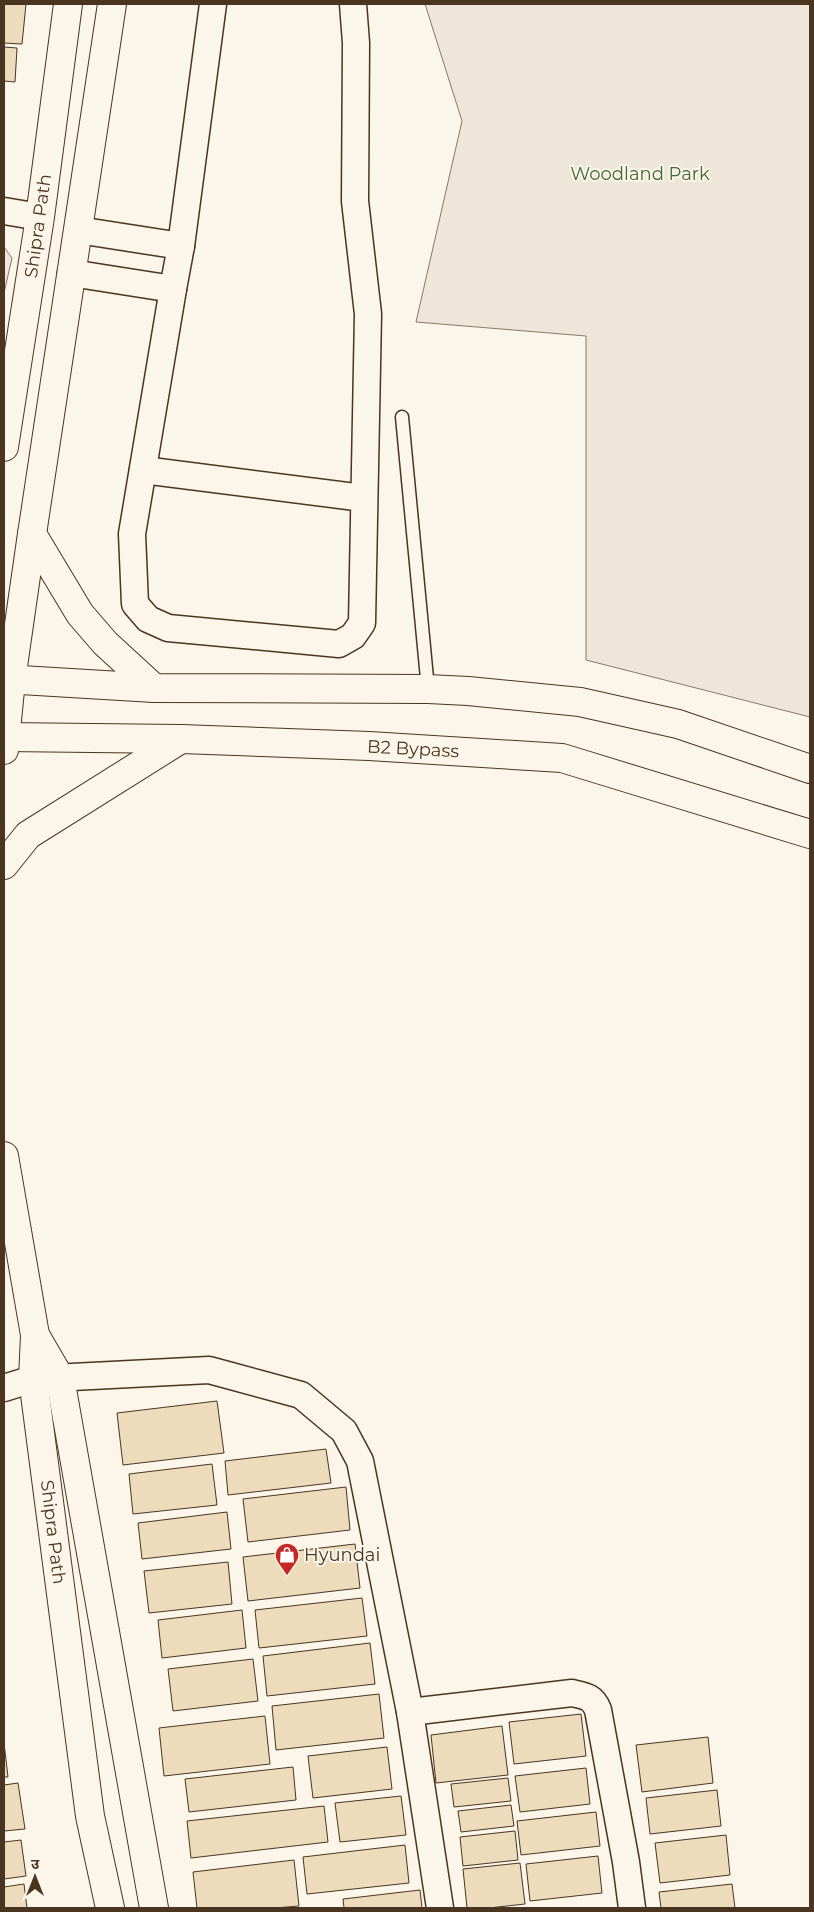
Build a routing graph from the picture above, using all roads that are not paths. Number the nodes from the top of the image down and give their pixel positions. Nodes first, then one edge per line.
1 (68, 4) edge
2 (112, 4) edge
3 (213, 4) edge
4 (353, 4) edge
5 (4, 211) edge
6 (40, 218) junction
7 (78, 230) junction
8 (181, 246) junction
9 (71, 273) junction
10 (173, 289) junction
11 (402, 417) dead end
12 (4, 447) edge
13 (143, 470) junction
14 (363, 498) junction
15 (32, 534) junction
16 (7, 679) edge
17 (154, 688) junction
18 (428, 689) junction
19 (181, 739) junction
20 (4, 741) edge
21 (810, 769) edge
22 (810, 834) edge
23 (4, 865) edge
24 (4, 1156) edge
25 (35, 1335) junction
26 (60, 1378) junction
27 (33, 1379) junction
28 (4, 1388) edge
29 (410, 1712) junction
30 (110, 1908) edge
31 (154, 1908) edge
32 (440, 1908) edge
33 (632, 1908) edge

1 - 6 street, Shipra Path
2 - 7 street
3 - 8 street
4 - 14 street
5 - 6 street
6 - 12 street, Shipra Path
7 - 8 street
7 - 9 street
8 - 10 street
9 - 10 street
9 - 15 street
10 - 13 street
11 - 18 lane
13 - 14 street
13 - 14 street
15 - 16 street
15 - 17 street
16 - 17 street
16 - 20 street
17 - 18 street
18 - 21 street
19 - 20 street, B2 Bypass
19 - 22 street, B2 Bypass
19 - 23 street
24 - 25 street, Shipra Path
25 - 26 street
25 - 27 street, Shipra Path
26 - 27 street
26 - 29 street
26 - 31 street
27 - 28 street
27 - 30 street, Shipra Path
29 - 32 street
29 - 33 street

